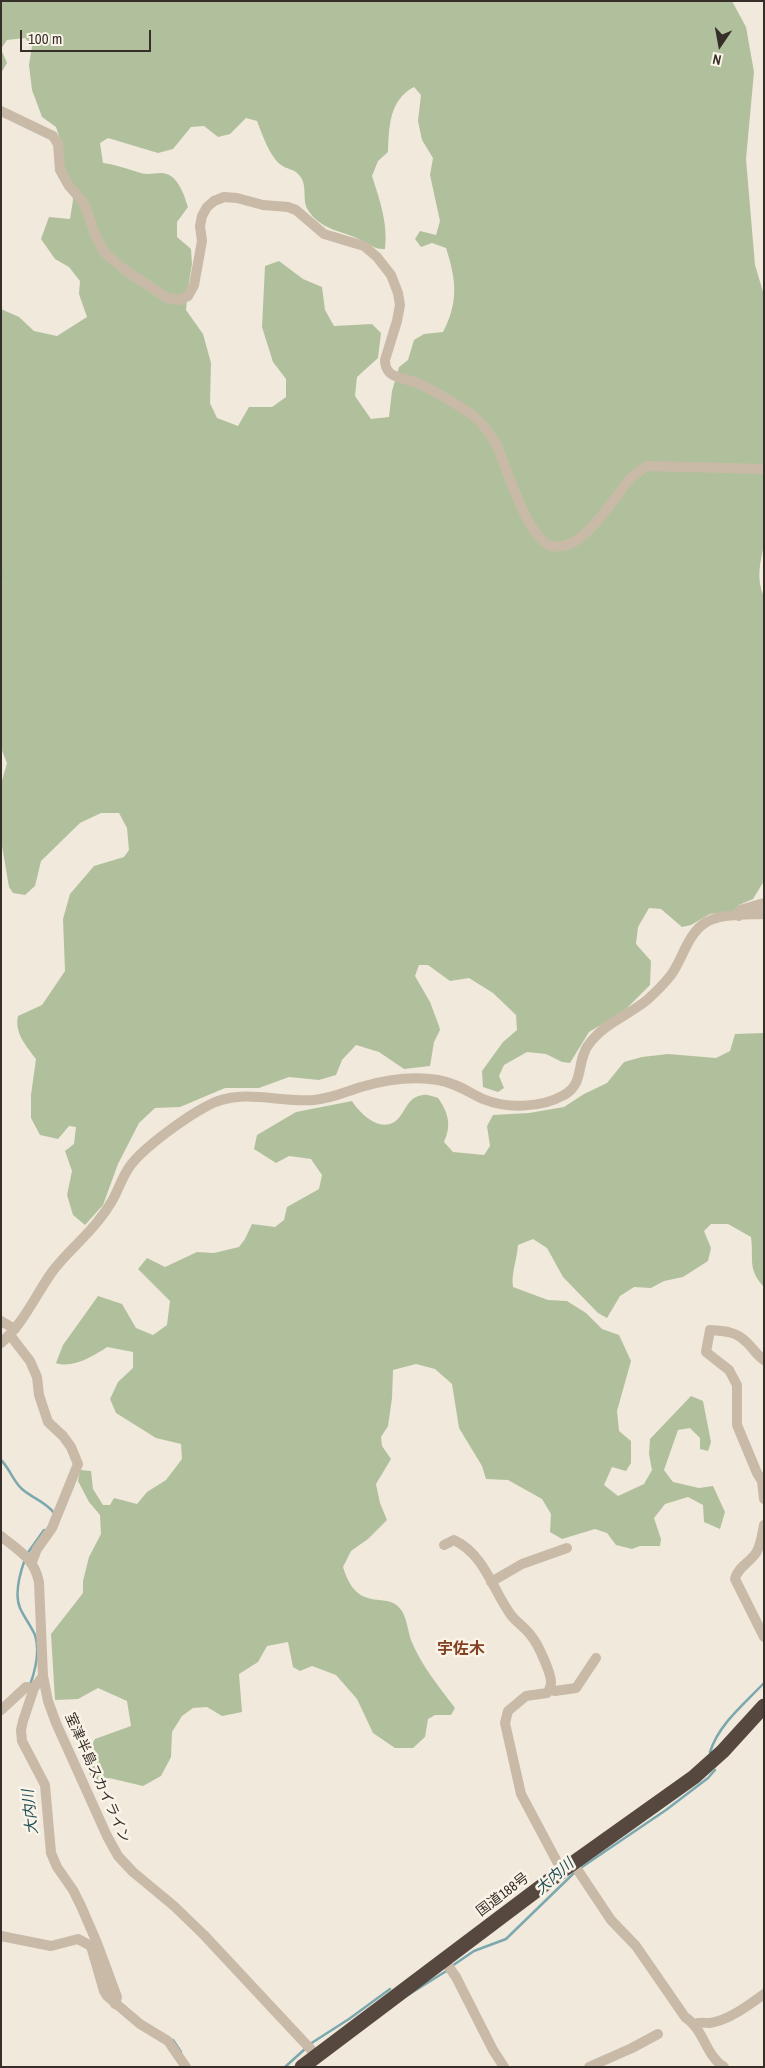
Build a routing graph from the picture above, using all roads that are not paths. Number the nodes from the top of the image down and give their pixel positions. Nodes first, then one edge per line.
1 (1, 111) edge
2 (764, 470) edge
3 (764, 903) edge
4 (764, 914) edge
5 (739, 916) junction
6 (1, 1321) edge
7 (13, 1332) junction
8 (1, 1344) edge
9 (764, 1360) edge
10 (764, 1499) edge
11 (764, 1525) edge
12 (1, 1536) edge
13 (444, 1545) dead end
14 (567, 1548) dead end
15 (32, 1562) junction
16 (491, 1582) junction
17 (764, 1637) edge
18 (596, 1658) dead end
19 (43, 1676) junction
20 (31, 1687) junction
21 (550, 1689) junction
22 (1, 1710) edge
23 (761, 1715) edge
24 (568, 1867) junction
25 (1, 1936) edge
26 (94, 1944) junction
27 (444, 1960) junction
28 (764, 1994) edge
29 (694, 2024) junction
30 (658, 2034) dead end
31 (317, 2056) junction
32 (590, 2066) edge
33 (186, 2067) edge
34 (302, 2067) edge
35 (504, 2067) edge
36 (724, 2067) edge

1 - 2 street
3 - 5 street
4 - 5 street
5 - 7 street
6 - 7 street
7 - 8 street
7 - 15 street
9 - 10 street
11 - 17 street
12 - 15 street
13 - 16 street
14 - 16 street
15 - 19 street, 室津半島スカイライン
16 - 21 street
18 - 21 street
19 - 20 street
19 - 31 street, 室津半島スカイライン
20 - 22 street
20 - 26 street
21 - 24 street
23 - 24 highway, 国道188号
24 - 27 highway, 国道188号
24 - 29 street
25 - 26 street
26 - 33 street
27 - 31 highway, 国道188号
27 - 35 street
28 - 29 street
29 - 36 street
30 - 32 street
31 - 34 highway, 国道188号

